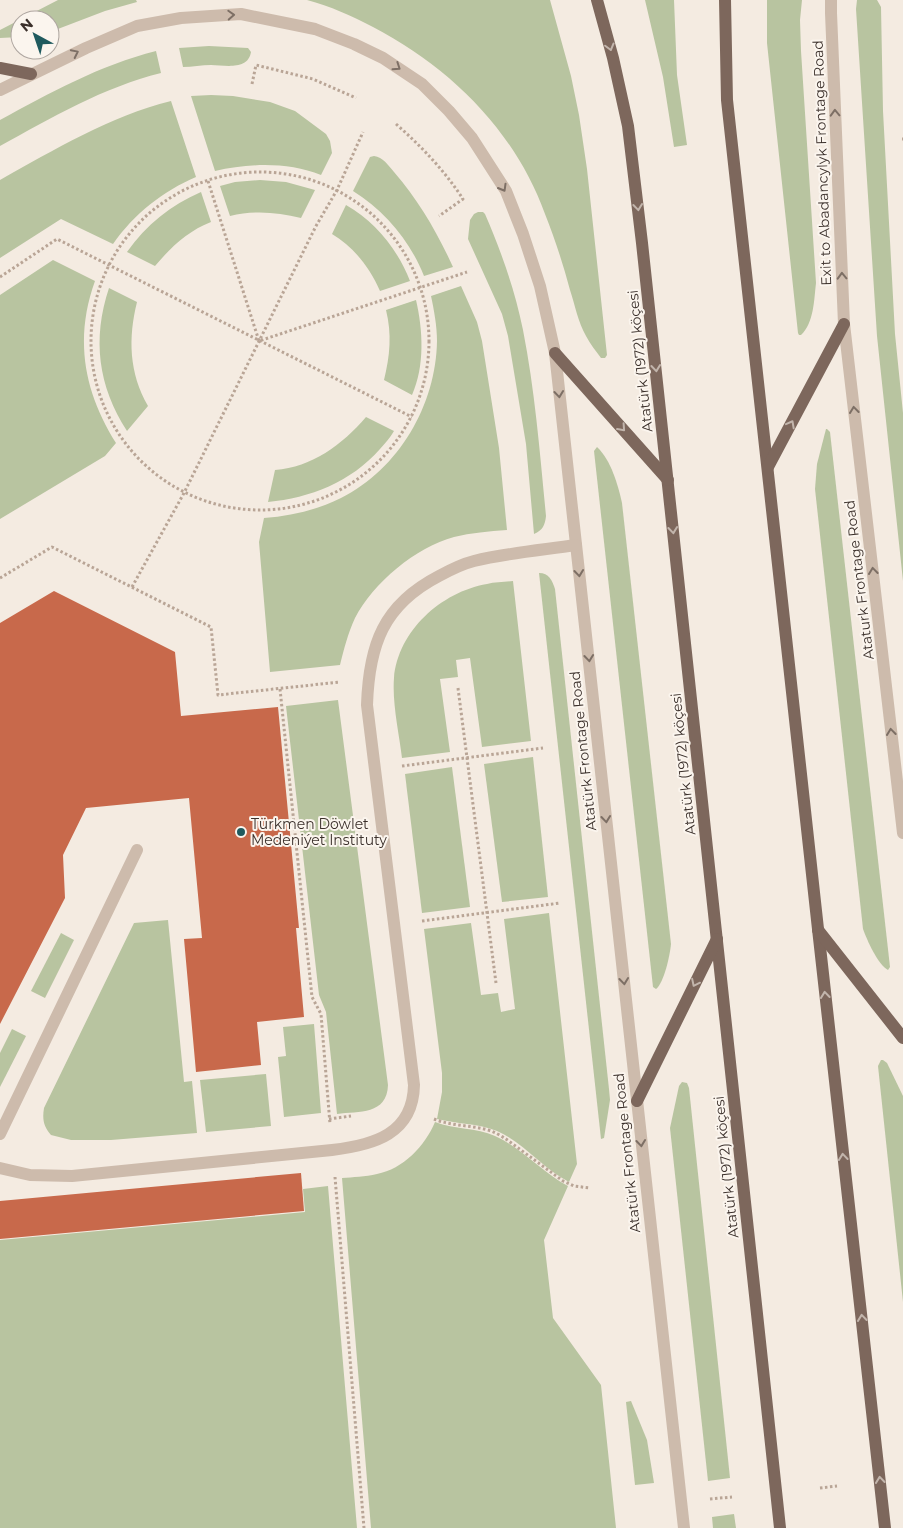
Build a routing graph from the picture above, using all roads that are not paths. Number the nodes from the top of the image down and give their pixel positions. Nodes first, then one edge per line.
1 (598, 0) edge
2 (725, 0) edge
3 (831, 0) edge
4 (0, 68) edge
5 (31, 74) junction
6 (0, 90) edge
7 (844, 324) junction
8 (555, 353) junction
9 (768, 467) junction
10 (668, 480) junction
11 (576, 545) junction
12 (903, 833) edge
13 (137, 850) dead end
14 (818, 929) junction
15 (717, 939) junction
16 (903, 1038) edge
17 (636, 1101) junction
18 (0, 1134) edge
19 (0, 1168) edge
20 (684, 1528) edge
21 (780, 1528) edge
22 (885, 1528) edge

1 -> 10 main road, Atatürk (1972) köçesi
2 - 9 main road
7 -> 3 street, Exit to Abadancylyk Frontage Road
4 - 5 main road
5 - 6 street, Atatürk Frontage Road
5 -> 8 street, Atatürk Frontage Road
9 -> 7 main road
12 -> 7 street, Ataturk Frontage Road
8 -> 10 main road
8 -> 11 street, Atatürk Frontage Road
9 - 14 main road
10 -> 15 main road, Atatürk (1972) köçesi
11 -> 17 street, Atatürk Frontage Road
11 - 19 street
13 - 18 street
14 - 16 main road
22 -> 14 main road
15 -> 17 main road
15 - 21 main road, Atatürk (1972) köçesi
17 -> 20 street, Atatürk Frontage Road

